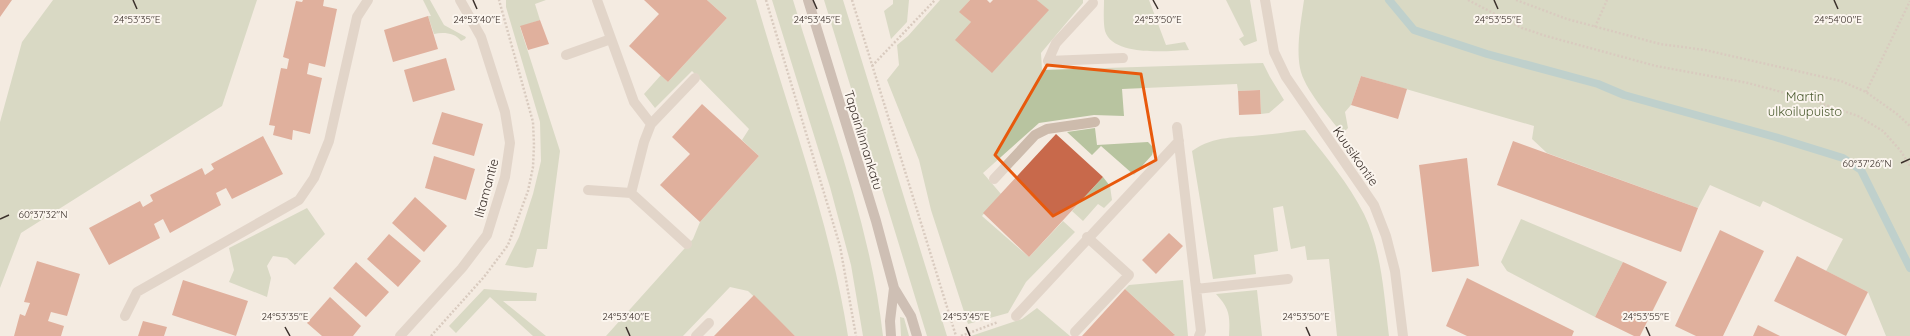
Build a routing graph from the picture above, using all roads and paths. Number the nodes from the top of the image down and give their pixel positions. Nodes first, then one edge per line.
1 (368, 0) edge
2 (460, 0) edge
3 (597, 0) edge
4 (766, 0) edge
5 (808, 0) edge
6 (852, 0) edge
7 (935, 0) edge
8 (1265, 0) edge
9 (1468, 0) edge
10 (1516, 0) edge
11 (1607, 0) edge
12 (1910, 1) edge
13 (1093, 3) dead end
14 (1595, 26) junction
15 (611, 39) junction
16 (566, 54) dead end
17 (1123, 58) dead end
18 (872, 66) junction
19 (695, 78) dead end
20 (1866, 92) junction
21 (1095, 122) dead end
22 (651, 124) junction
23 (1910, 126) edge
24 (1177, 127) dead end
25 (1179, 141) junction
26 (1910, 166) edge
27 (994, 179) dead end
28 (588, 190) dead end
29 (631, 193) junction
30 (1087, 237) junction
31 (687, 244) dead end
32 (1288, 279) dead end
33 (894, 288) junction
34 (1196, 288) junction
35 (125, 316) dead end
36 (1016, 316) joint
37 (709, 323) dead end
38 (1075, 332) dead end
39 (400, 336) edge
40 (696, 336) edge
41 (856, 336) edge
42 (891, 336) edge
43 (917, 336) edge
44 (956, 336) edge
45 (961, 336) edge
46 (1199, 336) edge
47 (1403, 336) edge

1 - 35 street
2 - 39 street, Iltamantie
3 - 15 street
4 - 41 path
5 - 33 street, Tapainlinnankatu
6 - 18 path
7 - 18 path
8 - 47 street, Kuusikontie
9 - 26 path
10 - 14 path
11 - 14 path
12 - 20 path
13 - 17 street
14 - 20 path
15 - 16 street
15 - 22 street
18 - 44 path
19 - 22 street
20 - 23 path
21 - 27 street
22 - 29 street
24 - 25 street
25 - 30 street
25 - 34 street
28 - 29 street
29 - 31 street
30 - 36 street
30 - 38 street
32 - 34 street
33 - 42 street, Tapainlinnankatu
33 - 43 street, Tapainlinnankatu
34 - 46 street
36 - 45 path
37 - 40 street

